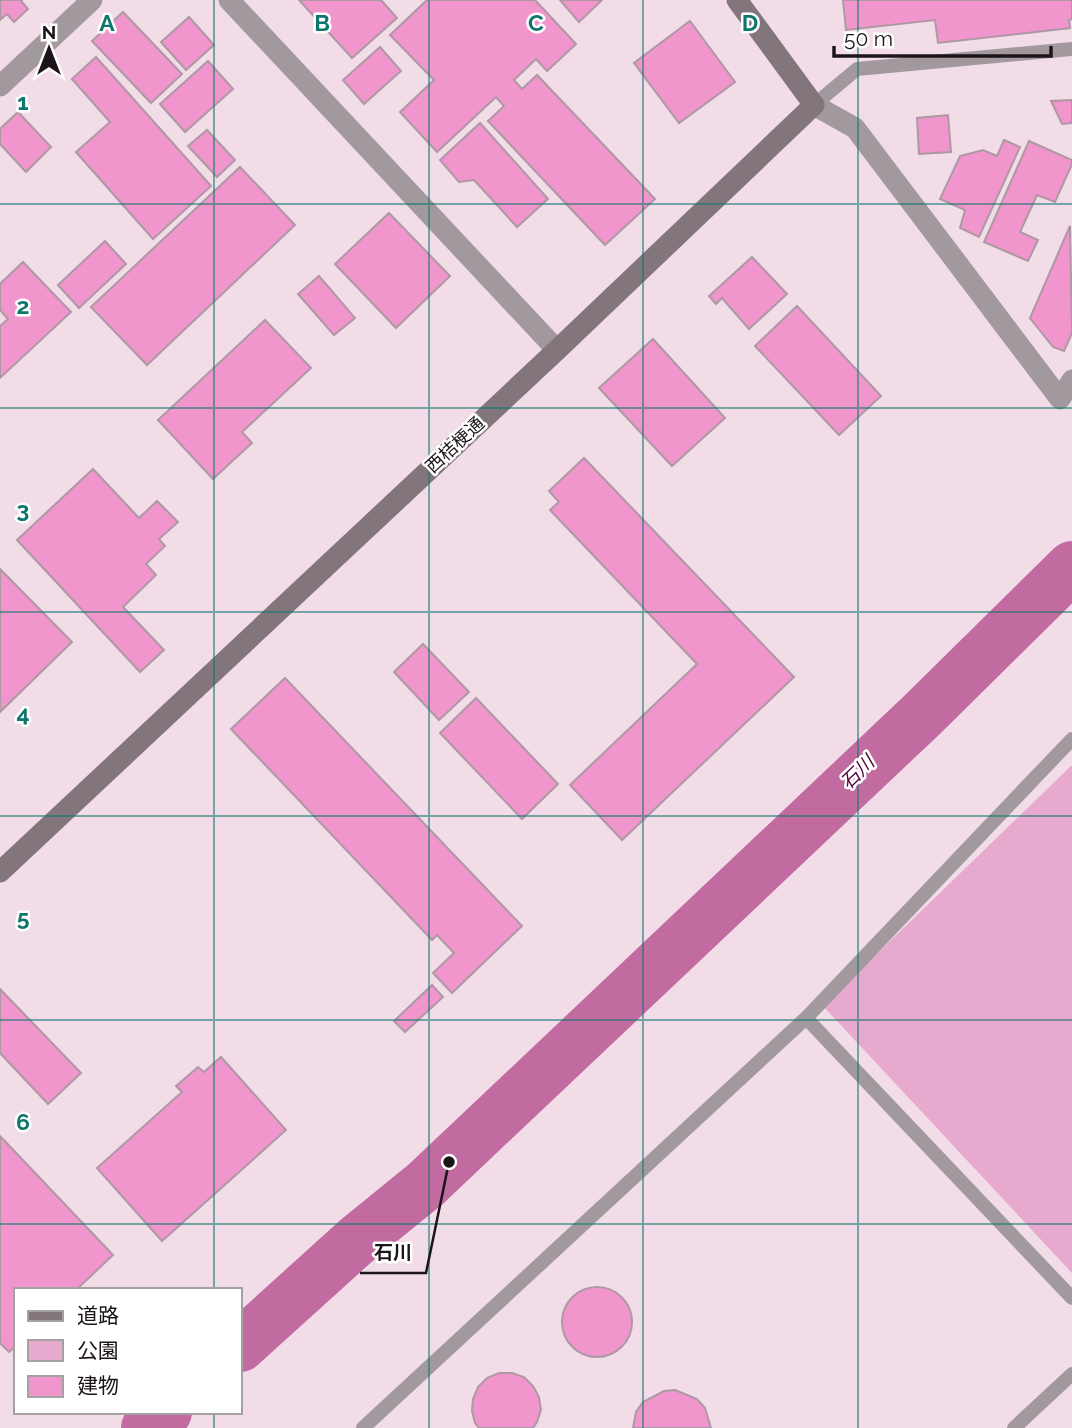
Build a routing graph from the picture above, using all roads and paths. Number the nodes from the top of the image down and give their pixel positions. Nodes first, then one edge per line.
1 (92, 0) edge
2 (229, 0) edge
3 (737, 0) edge
4 (1072, 49) edge
5 (0, 86) edge
6 (814, 105) junction
7 (556, 350) junction
8 (1071, 385) edge
9 (1072, 739) edge
10 (0, 872) edge
11 (806, 1018) junction
12 (1072, 1298) edge
13 (1072, 1374) edge
14 (363, 1428) edge
15 (1014, 1428) edge

1 - 5 street
2 - 7 street
3 - 6 street
4 - 6 lane
6 - 7 street, 西桔梗通
6 - 8 street
7 - 10 street, 西桔梗通
9 - 11 lane
11 - 12 lane
11 - 14 lane
13 - 15 lane

